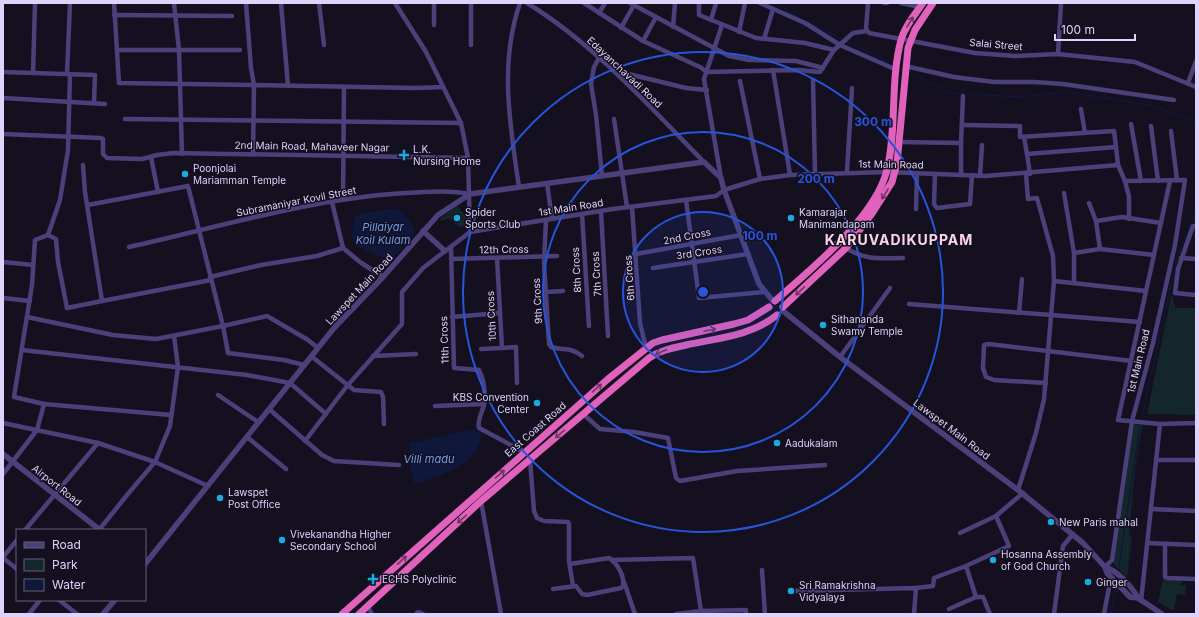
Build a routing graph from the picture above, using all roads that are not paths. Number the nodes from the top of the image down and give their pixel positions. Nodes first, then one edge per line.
1 (35, 3) edge
2 (70, 3) edge
3 (114, 3) edge
4 (174, 3) edge
5 (246, 3) edge
6 (282, 3) edge
7 (319, 3) edge
8 (395, 3) edge
9 (434, 3) edge
10 (471, 3) edge
11 (520, 3) edge
12 (527, 3) edge
13 (584, 3) edge
14 (606, 3) edge
15 (675, 3) edge
16 (699, 3) edge
17 (716, 3) edge
18 (745, 3) edge
19 (760, 3) edge
20 (868, 3) edge
21 (901, 3) edge
22 (933, 3) edge
23 (1061, 3) edge
24 (633, 4) edge
25 (921, 5) edge
26 (773, 9) junction
27 (599, 13) junction
28 (114, 15) junction
29 (176, 16) junction
30 (232, 16) dead end
31 (656, 17) junction
32 (711, 20) junction
33 (434, 25) dead end
34 (722, 25) junction
35 (673, 27) junction
36 (621, 28) junction
37 (867, 31) junction
38 (739, 32) junction
39 (764, 39) junction
40 (901, 39) junction
41 (643, 40) junction
42 (910, 41) junction
43 (842, 44) junction
44 (324, 45) dead end
45 (471, 45) dead end
46 (117, 50) junction
47 (179, 50) junction
48 (240, 50) dead end
49 (715, 50) junction
50 (834, 50) junction
51 (1058, 54) junction
52 (599, 58) junction
53 (1196, 61) edge
54 (905, 66) junction
55 (823, 68) junction
56 (612, 70) junction
57 (773, 70) junction
58 (897, 70) junction
59 (3, 72) edge
60 (707, 72) junction
61 (33, 73) junction
62 (69, 74) junction
63 (813, 80) dead end
64 (740, 81) dead end
65 (1188, 83) junction
66 (181, 84) junction
67 (254, 85) junction
68 (288, 86) junction
69 (344, 87) junction
70 (443, 87) junction
71 (1196, 87) edge
72 (852, 88) dead end
73 (707, 90) junction
74 (963, 96) dead end
75 (3, 98) edge
76 (1174, 100) dead end
77 (70, 102) junction
78 (94, 103) junction
79 (105, 104) dead end
80 (1081, 109) dead end
81 (125, 119) dead end
82 (182, 119) junction
83 (614, 119) dead end
84 (253, 120) junction
85 (343, 121) junction
86 (461, 122) junction
87 (1131, 124) dead end
88 (962, 125) junction
89 (1151, 126) dead end
90 (1171, 131) dead end
91 (1085, 133) junction
92 (3, 134) edge
93 (69, 137) junction
94 (1024, 137) junction
95 (899, 142) junction
96 (961, 143) junction
97 (982, 145) dead end
98 (1116, 148) junction
99 (182, 154) junction
100 (253, 154) junction
101 (1027, 154) junction
102 (343, 155) junction
103 (151, 157) junction
104 (468, 158) junction
105 (704, 162) junction
106 (1118, 165) junction
107 (83, 166) dead end
108 (847, 172) junction
109 (887, 172) junction
110 (896, 172) junction
111 (623, 173) junction
112 (917, 173) junction
113 (815, 174) junction
114 (935, 174) junction
115 (961, 174) junction
116 (1028, 174) junction
117 (790, 175) junction
118 (972, 175) junction
119 (602, 176) junction
120 (980, 176) junction
121 (720, 178) junction
122 (760, 179) junction
123 (1177, 180) junction
124 (1125, 181) junction
125 (1141, 181) junction
126 (1158, 181) junction
127 (1170, 181) junction
128 (547, 183) junction
129 (519, 187) junction
130 (724, 190) junction
131 (158, 192) junction
132 (1064, 193) dead end
133 (470, 194) junction
134 (343, 200) junction
135 (686, 200) junction
136 (332, 202) junction
137 (1089, 203) dead end
138 (88, 205) junction
139 (630, 207) junction
140 (916, 209) dead end
141 (601, 211) junction
142 (582, 214) junction
143 (552, 219) junction
144 (1129, 219) junction
145 (546, 220) junction
146 (1096, 221) junction
147 (1161, 223) junction
148 (1196, 226) edge
149 (423, 231) junction
150 (199, 232) junction
151 (470, 232) junction
152 (48, 235) junction
153 (741, 235) junction
154 (691, 244) junction
155 (129, 247) dead end
156 (451, 247) junction
157 (343, 248) junction
158 (846, 248) junction
159 (1100, 249) junction
160 (445, 251) junction
161 (1074, 253) junction
162 (636, 254) junction
163 (748, 254) junction
164 (1154, 255) junction
165 (557, 256) dead end
166 (544, 257) junction
167 (497, 258) junction
168 (903, 258) dead end
169 (1182, 258) junction
170 (451, 259) junction
171 (1196, 259) edge
172 (3, 262) edge
173 (694, 262) junction
174 (33, 265) junction
175 (653, 268) dead end
176 (383, 277) junction
177 (211, 278) junction
178 (1022, 279) dead end
179 (1054, 281) junction
180 (1074, 283) junction
181 (890, 288) dead end
182 (563, 291) dead end
183 (1146, 291) junction
184 (546, 292) junction
185 (765, 292) junction
186 (1196, 295) edge
187 (3, 298) edge
188 (30, 301) junction
189 (102, 301) junction
190 (772, 303) junction
191 (909, 304) dead end
192 (781, 311) junction
193 (500, 313) junction
194 (1019, 313) junction
195 (1051, 315) junction
196 (27, 317) junction
197 (452, 317) junction
198 (1140, 322) junction
199 (223, 326) junction
200 (589, 326) dead end
201 (174, 336) junction
202 (608, 336) dead end
203 (318, 348) junction
204 (502, 348) junction
205 (646, 348) junction
206 (481, 349) dead end
207 (22, 350) junction
208 (1048, 351) junction
209 (416, 354) dead end
210 (311, 356) junction
211 (373, 356) junction
212 (582, 356) dead end
213 (840, 357) junction
214 (1132, 361) junction
215 (304, 365) junction
216 (178, 367) junction
217 (290, 383) junction
218 (518, 383) dead end
219 (1046, 383) junction
220 (347, 386) junction
221 (218, 395) dead end
222 (44, 404) junction
223 (484, 404) junction
224 (435, 406) dead end
225 (269, 409) junction
226 (326, 414) junction
227 (583, 414) junction
228 (171, 416) junction
229 (258, 422) junction
230 (1132, 422) junction
231 (3, 423) edge
232 (384, 424) dead end
233 (1160, 424) junction
234 (1196, 424) edge
235 (37, 430) junction
236 (247, 436) junction
237 (305, 441) junction
238 (98, 443) junction
239 (524, 452) junction
240 (3, 454) edge
241 (530, 460) junction
242 (1156, 460) junction
243 (1196, 460) edge
244 (155, 462) junction
245 (14, 463) junction
246 (399, 465) dead end
247 (824, 465) dead end
248 (286, 469) dead end
249 (3, 474) edge
250 (208, 486) junction
251 (1020, 491) junction
252 (54, 495) junction
253 (481, 502) junction
254 (1151, 509) junction
255 (1196, 511) edge
256 (996, 516) junction
257 (26, 529) edge
258 (98, 529) edge
259 (100, 529) edge
260 (960, 533) dead end
261 (1073, 534) junction
262 (16, 541) edge
263 (1147, 543) junction
264 (1165, 544) junction
265 (1196, 545) edge
266 (3, 558) edge
267 (612, 560) junction
268 (146, 563) edge
269 (570, 564) junction
270 (966, 566) junction
271 (1105, 567) junction
272 (16, 568) edge
273 (762, 570) dead end
274 (1111, 577) junction
275 (1196, 579) edge
276 (624, 582) junction
277 (573, 586) junction
278 (916, 588) junction
279 (553, 590) dead end
280 (793, 591) dead end
281 (976, 596) junction
282 (1139, 600) junction
283 (39, 601) edge
284 (60, 601) edge
285 (113, 601) edge
286 (368, 607) junction
287 (949, 609) dead end
288 (701, 611) junction
289 (1160, 613) edge
290 (29, 614) edge
291 (77, 614) edge
292 (103, 614) edge
293 (342, 614) edge
294 (359, 614) edge
295 (372, 614) edge
296 (416, 614) edge
297 (423, 614) edge
298 (501, 614) edge
299 (635, 614) edge
300 (676, 614) edge
301 (746, 614) edge
302 (764, 614) edge
303 (914, 614) edge
304 (990, 614) edge
305 (1054, 614) edge
306 (1104, 614) edge

1 - 61 street
2 - 62 street
3 - 28 street
4 - 29 street
5 - 67 street
6 - 68 street
7 - 44 street
8 - 70 street
9 - 33 street
10 - 45 street
11 - 129 street
12 - 52 street, Edayanchavadi Road
13 - 27 street
14 - 27 street
15 - 35 street
16 - 32 street
17 - 32 street
18 - 38 street
19 - 26 street
20 - 37 street
21 - 25 street
22 - 42 highway, East Coast Road
23 - 51 street
24 - 31 street
24 - 36 street
40 -> 25 highway, East Coast Road
26 - 39 street
26 - 43 street
27 - 36 street
28 - 29 street
28 - 46 street
29 - 30 street
29 - 47 street
31 - 35 street
31 - 41 street
32 - 34 street
34 - 38 street
34 - 49 street
35 - 49 street
36 - 41 street
37 - 40 street, Salai Street
37 - 43 street
38 - 39 street
39 - 50 street
40 - 42 street, Salai Street
40 - 58 highway, East Coast Road
41 - 60 street
42 - 51 street, Salai Street
42 - 54 highway, East Coast Road
43 - 50 street
43 - 58 street
46 - 47 street
46 - 66 street
47 - 48 street
47 - 66 street
49 - 55 street
49 - 60 street
50 - 55 street
51 - 65 street, Salai Street
52 - 56 street, Edayanchavadi Road
52 - 119 street
53 - 65 street
54 - 76 street
54 - 95 highway, East Coast Road
55 - 57 street
56 - 73 street
56 - 105 street, Edayanchavadi Road
57 - 60 street
57 - 117 street
58 - 109 highway, East Coast Road
59 - 61 street
60 - 73 street
61 - 62 street
62 - 77 street
62 - 78 street
63 - 113 street
64 - 122 street
65 - 71 street, Salai Street
66 - 67 street
66 - 82 street
67 - 68 street
67 - 84 street
68 - 69 street
69 - 70 street
69 - 85 street
70 - 86 street
72 - 108 street
73 - 121 street
74 - 88 street
75 - 77 street
77 - 78 street
77 - 93 street
78 - 79 street
80 - 91 street
81 - 82 street
82 - 84 street
82 - 99 street
83 - 111 street, 6th Cross
84 - 85 street
84 - 100 street
85 - 86 street
85 - 102 street
86 - 104 street
87 - 125 street
88 - 94 street
88 - 96 street
89 - 126 street
90 - 123 street
91 - 94 street
91 - 98 street
92 - 93 street
93 - 103 street, 2nd Main Road, Mahaveer Nagar
93 - 152 street
94 - 101 street
95 - 96 street
95 - 110 highway, East Coast Road
96 - 115 street
97 - 120 street
98 - 101 street
98 - 106 street
99 - 100 street, 2nd Main Road, Mahaveer Nagar
99 - 103 street, 2nd Main Road, Mahaveer Nagar
100 - 102 street, 2nd Main Road, Mahaveer Nagar
101 - 116 street
102 - 104 street, 2nd Main Road, Mahaveer Nagar
102 - 134 street
103 - 131 street
104 - 133 street
105 - 111 street, Lawspet Main Road
105 - 121 street
106 - 116 street, 1st Main Road
106 - 124 street
107 - 138 street
108 - 109 street, 1st Main Road
108 - 113 street, 1st Main Road
109 - 110 street, 1st Main Road
109 - 190 highway, East Coast Road
110 - 112 street, 1st Main Road
110 -> 158 highway, East Coast Road
111 - 119 street, Lawspet Main Road
111 - 139 street, 6th Cross
112 - 114 street, 1st Main Road
112 - 140 street
113 - 117 street, 1st Main Road
114 - 115 street, 1st Main Road
114 - 118 street
115 - 118 street, 1st Main Road
116 - 120 street, 1st Main Road
116 - 179 street
117 - 122 street, 1st Main Road
118 - 120 street, 1st Main Road
119 - 128 street, Lawspet Main Road
121 - 130 street
122 - 130 street, 1st Main Road
123 - 127 street
123 - 230 street, 1st Main Road
124 - 125 street
124 - 144 street
125 - 126 street
126 - 127 street
127 - 147 street
128 - 129 street, Lawspet Main Road
128 - 143 street
129 - 133 street, Lawspet Main Road
130 - 135 street, 1st Main Road
130 - 153 street
131 - 138 street
131 - 150 street
132 - 161 street
133 - 134 street, Subramaniyar Kovil Street
133 - 149 street, Lawspet Main Road
133 - 151 street
134 - 136 street, Subramaniyar Kovil Street
135 - 139 street, 1st Main Road
135 - 154 street
136 - 150 street, Subramaniyar Kovil Street
136 - 157 street
137 - 146 street
138 - 189 street
139 - 141 street, 1st Main Road
139 - 162 street, 6th Cross
141 - 142 street, 1st Main Road
141 - 202 street, 7th Cross
142 - 143 street, 1st Main Road
142 - 200 street, 8th Cross
143 - 145 street, 1st Main Road
144 - 146 street
144 - 147 street
145 - 151 street, 1st Main Road
145 - 166 street, 9th Cross
146 - 159 street
147 - 164 street
148 - 169 street
149 - 160 street
149 - 176 street, Lawspet Main Road
150 - 155 street, Subramaniyar Kovil Street
150 - 177 street
151 - 156 street, 1st Main Road
152 - 174 street
152 - 189 street
153 - 154 street, 2nd Cross
153 - 163 street
154 - 162 street, 2nd Cross
154 - 173 street
156 - 160 street, 1st Main Road
156 - 170 street, 11th Cross
157 - 176 street
157 - 177 street
158 - 168 street
158 -> 192 highway, East Coast Road
159 - 161 street
159 - 164 street
160 - 211 street, 1st Main Road
161 - 180 street
162 - 205 street, 6th Cross
163 - 173 street, 3rd Cross
163 - 185 street
164 - 183 street
165 - 166 street, 12th Cross
166 - 167 street, 12th Cross
166 - 184 street, 9th Cross
167 - 170 street, 12th Cross
167 - 193 street, 10th Cross
169 - 171 street
169 - 186 street
170 - 197 street, 11th Cross
172 - 174 street
173 - 175 street, 3rd Cross
173 - 185 street
174 - 188 street
176 - 203 street, Lawspet Main Road
177 - 189 street
177 - 199 street
178 - 194 street
179 - 180 street
179 - 195 street
180 - 183 street
181 - 213 street
182 - 184 street
183 - 198 street
184 - 212 street, 9th Cross
185 - 190 street
187 - 188 street
188 - 196 street
190 - 192 highway
190 - 192 highway
205 -> 190 highway, East Coast Road
191 - 194 street
192 - 213 street, Lawspet Main Road
192 -> 227 highway, East Coast Road
193 - 197 street
193 - 204 street, 10th Cross
194 - 195 street
195 - 198 street
195 - 208 street
196 - 201 street
196 - 207 street
197 - 223 street, 11th Cross
198 - 214 street
199 - 201 street
199 - 203 street
199 - 215 street
201 - 216 street
203 - 210 street, Lawspet Main Road
204 - 206 street
204 - 218 street, 10th Cross
239 -> 205 highway, East Coast Road
207 - 216 street
207 - 222 street
208 - 214 street
208 - 219 street
208 - 219 street
209 - 211 street
210 - 215 street, Lawspet Main Road
210 - 220 street
211 - 220 street, 1st Main Road
213 - 251 street, Lawspet Main Road
214 - 230 street
215 - 217 street, Lawspet Main Road
216 - 217 street
216 - 228 street
217 - 225 street, Lawspet Main Road
217 - 226 street
219 - 251 street
220 - 226 street, 1st Main Road
220 - 232 street
221 - 229 street
222 - 228 street
222 - 235 street
223 - 224 street
223 - 239 street, 11th Cross
225 - 229 street, Lawspet Main Road
225 - 237 street
226 - 237 street, 1st Main Road
227 -> 241 highway, East Coast Road
227 - 247 street
228 - 244 street
229 - 236 street, Lawspet Main Road
230 - 233 street
230 - 271 street, 1st Main Road
231 - 235 street
233 - 234 street
233 - 242 street
235 - 238 street
235 - 245 street
236 - 248 street
236 - 250 street, Lawspet Main Road
237 - 246 street
238 - 244 street
238 - 252 street
293 -> 239 highway, East Coast Road
240 - 245 street, Airport Road
241 - 253 highway, East Coast Road
241 - 269 street
242 - 243 street
242 - 254 street
244 - 250 street
244 - 259 street
245 - 249 street
245 - 252 street, Airport Road
250 - 268 street, Lawspet Main Road
251 - 256 street
251 - 261 street, Lawspet Main Road
252 - 257 street
252 - 258 street, Airport Road
253 -> 286 highway, East Coast Road
253 - 298 street
254 - 255 street
254 - 263 street
256 - 260 street
256 - 270 street
261 - 271 street, Lawspet Main Road
261 - 305 street
262 - 266 street
263 - 264 street
263 - 282 street
264 - 265 street
264 - 275 street
266 - 272 street
267 - 269 street
267 - 276 street
267 - 288 street
269 - 277 street
270 - 278 street
270 - 281 street
271 - 274 street
271 - 282 street
273 - 302 street
274 - 282 street
274 - 306 street
276 - 277 street
276 - 299 street
277 - 279 street
278 - 280 street
278 - 303 street
281 - 287 street
281 - 304 street
282 - 289 street
283 - 290 street
284 - 291 street
285 - 292 street
286 - 294 highway, East Coast Road
286 - 295 street
288 - 300 street
288 - 301 street
296 - 297 street

